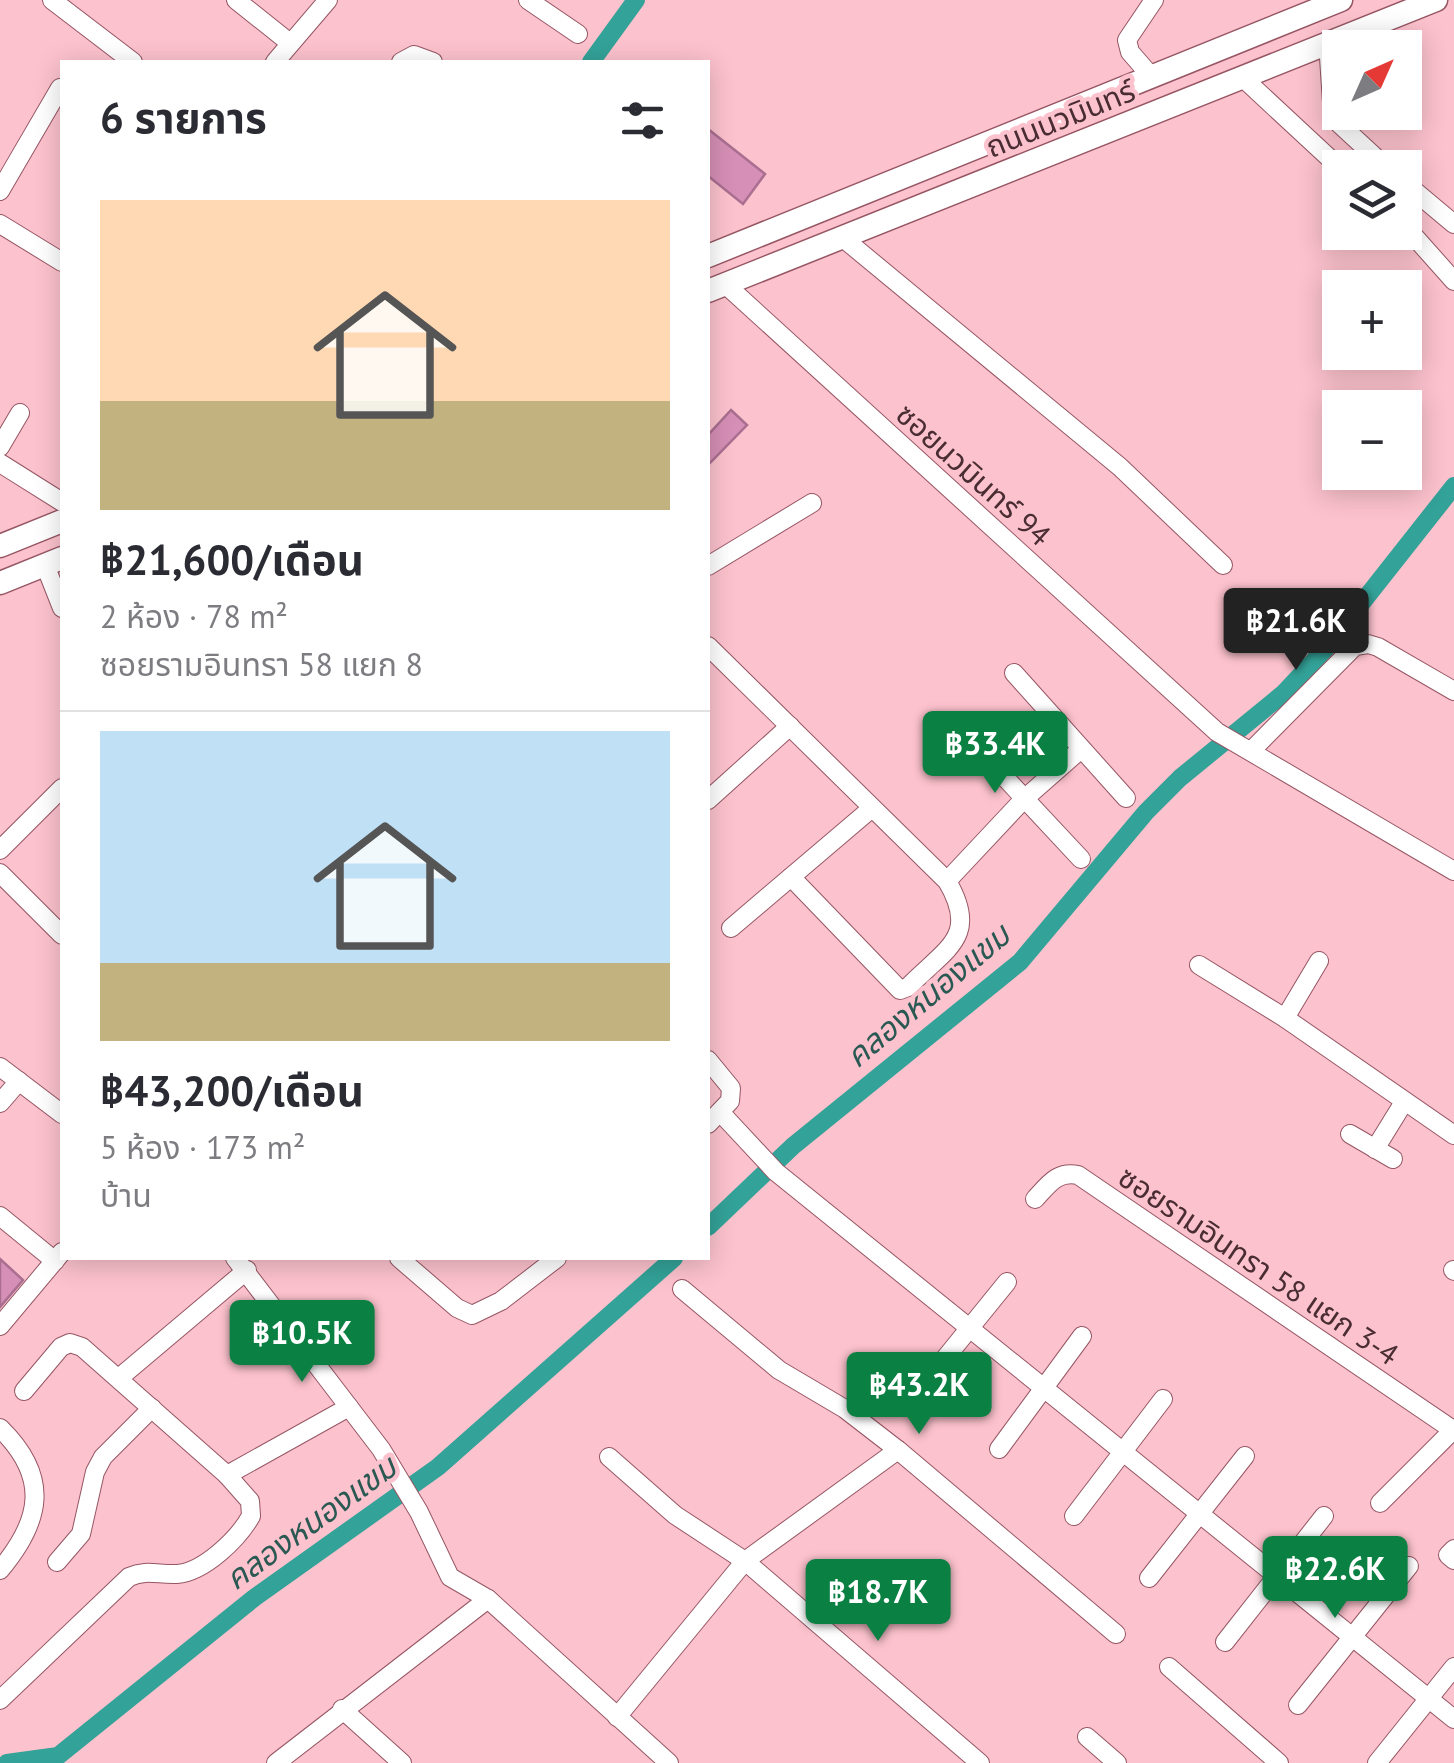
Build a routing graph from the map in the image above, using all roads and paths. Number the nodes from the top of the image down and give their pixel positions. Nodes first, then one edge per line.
1 (52, 0) edge
2 (236, 0) edge
3 (328, 0) edge
4 (528, 0) edge
5 (1154, 0) edge
6 (1341, 0) edge
7 (1436, 0) edge
8 (1359, 30) edge
9 (578, 34) dead end
10 (290, 43) junction
11 (1322, 44) edge
12 (129, 60) edge
13 (276, 60) edge
14 (1150, 75) junction
15 (1242, 77) junction
16 (60, 88) edge
17 (1346, 130) edge
18 (1368, 150) edge
19 (1322, 151) edge
20 (0, 191) edge
21 (1422, 197) edge
22 (0, 224) edge
23 (1454, 224) edge
24 (843, 238) junction
25 (1422, 245) edge
26 (711, 255) edge
27 (60, 261) edge
28 (1454, 281) edge
29 (716, 288) edge
30 (20, 413) dead end
31 (0, 447) edge
32 (0, 463) edge
33 (60, 501) edge
34 (812, 502) dead end
35 (60, 522) edge
36 (0, 546) edge
37 (54, 561) edge
38 (710, 565) edge
39 (1223, 565) dead end
40 (0, 584) edge
41 (60, 596) edge
42 (710, 648) edge
43 (1014, 673) dead end
44 (1454, 691) edge
45 (956, 725) dead end
46 (790, 726) junction
47 (1081, 748) junction
48 (1248, 749) junction
49 (60, 791) edge
50 (710, 798) edge
51 (1126, 798) dead end
52 (1023, 800) junction
53 (872, 808) junction
54 (0, 850) edge
55 (1082, 859) dead end
56 (1454, 871) edge
57 (0, 873) edge
58 (790, 878) junction
59 (946, 882) junction
60 (731, 928) dead end
61 (60, 933) edge
62 (1318, 961) dead end
63 (1199, 965) dead end
64 (1286, 1018) junction
65 (712, 1064) edge
66 (0, 1067) edge
67 (18, 1081) junction
68 (1404, 1102) junction
69 (0, 1103) edge
70 (60, 1112) edge
71 (714, 1119) edge
72 (1350, 1134) dead end
73 (1454, 1134) edge
74 (1375, 1149) junction
75 (1394, 1159) dead end
76 (1035, 1199) dead end
77 (0, 1216) edge
78 (59, 1256) edge
79 (401, 1260) edge
80 (551, 1260) edge
81 (241, 1264) edge
82 (1007, 1282) dead end
83 (682, 1289) dead end
84 (0, 1326) edge
85 (970, 1328) junction
86 (1082, 1336) dead end
87 (119, 1378) junction
88 (1043, 1387) junction
89 (920, 1388) dead end
90 (24, 1391) dead end
91 (1163, 1399) dead end
92 (349, 1407) junction
93 (152, 1408) junction
94 (0, 1428) edge
95 (1454, 1430) edge
96 (999, 1449) dead end
97 (898, 1450) junction
98 (1123, 1452) junction
99 (1246, 1456) dead end
100 (609, 1457) dead end
101 (227, 1474) junction
102 (1380, 1503) dead end
103 (1200, 1514) junction
104 (1074, 1516) dead end
105 (1324, 1516) dead end
106 (1454, 1549) edge
107 (1454, 1560) edge
108 (745, 1561) junction
109 (57, 1562) dead end
110 (1410, 1566) dead end
111 (0, 1570) edge
112 (1277, 1576) junction
113 (1149, 1578) dead end
114 (488, 1598) junction
115 (1116, 1634) dead end
116 (1353, 1637) junction
117 (1224, 1642) dead end
118 (1169, 1667) dead end
119 (1454, 1667) edge
120 (1428, 1698) junction
121 (0, 1700) edge
122 (1298, 1705) dead end
123 (342, 1709) junction
124 (617, 1717) junction
125 (1454, 1719) edge
126 (1087, 1737) dead end
127 (276, 1763) edge
128 (402, 1763) edge
129 (669, 1763) edge
130 (980, 1763) edge
131 (1117, 1763) edge
132 (1280, 1763) edge
133 (1377, 1763) edge

1 - 12 street
2 - 10 street
3 - 10 street
4 - 9 street
5 - 14 street
6 - 14 main road, ถนนนวมินทร์
7 - 8 main road, ถนนนวมินทร์
10 - 13 street
11 - 15 main road, ถนนนวมินทร์
14 - 26 main road, ถนนนวมินทร์
15 - 19 street
15 - 24 main road, ถนนนวมินทร์
16 - 20 street
17 - 18 street
21 - 23 street
22 - 27 street
24 - 29 main road, ถนนนวมินทร์
24 - 39 street
25 - 28 street
26 - 29 main road
29 - 48 street, ซอยนวมินทร์ 94
30 - 31 street
32 - 33 street
34 - 38 street
35 - 36 main road
37 - 40 main road
37 - 41 street
42 - 46 street
43 - 47 street
44 - 48 street
45 - 52 street
46 - 50 street
46 - 53 street
47 - 51 street
47 - 52 street
48 - 56 street, ซอยนวมินทร์ 94
49 - 54 street
52 - 55 street
52 - 59 street
53 - 58 street
53 - 59 street
57 - 61 street
58 - 59 street
58 - 60 street
62 - 64 street
63 - 64 street
64 - 68 street
65 - 71 street
66 - 67 street
67 - 69 street
67 - 70 street
68 - 73 street
68 - 74 street
71 - 85 street
72 - 74 street
74 - 75 street
76 - 95 street, ซอยรามอินทรา 58 แยก 3-4
77 - 78 street
78 - 84 street
79 - 80 street
81 - 87 street
81 - 92 street
82 - 85 street
83 - 97 street
85 - 88 street
85 - 89 street
86 - 88 street
87 - 90 street
87 - 93 street
88 - 96 street
88 - 98 street
91 - 98 street
92 - 101 street
92 - 114 street
93 - 101 street
93 - 109 street
94 - 111 street
95 - 102 street, ซอยรามอินทรา 58 แยก 3-4
97 - 108 street
97 - 115 street
98 - 103 street
98 - 104 street
99 - 103 street
100 - 108 street
101 - 121 street
103 - 112 street
103 - 113 street
105 - 112 street
106 - 107 street
108 - 124 street
108 - 130 street
110 - 116 street
112 - 116 street
112 - 117 street
114 - 123 street
114 - 124 street
116 - 120 street
116 - 122 street
118 - 132 street
119 - 120 street
120 - 125 street
120 - 133 street
123 - 127 street
123 - 128 street
124 - 129 street
126 - 131 street

